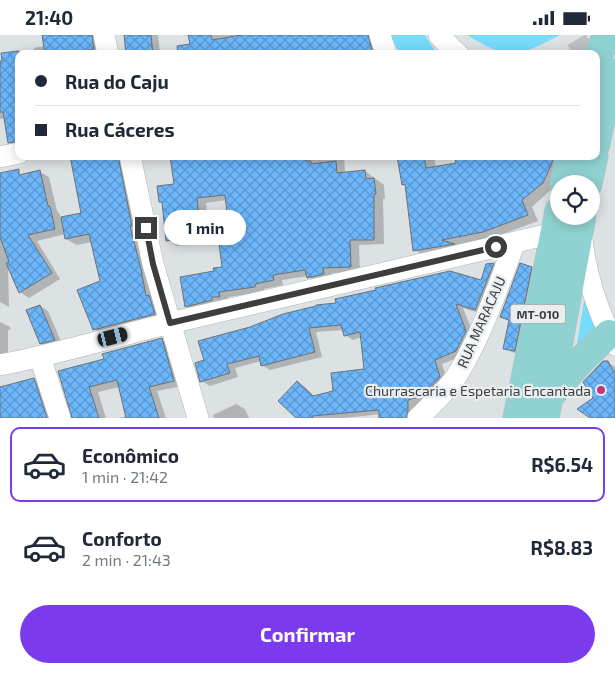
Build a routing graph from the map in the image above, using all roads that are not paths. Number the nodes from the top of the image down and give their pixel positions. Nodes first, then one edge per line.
1 (104, 35) edge
2 (380, 35) edge
3 (439, 35) edge
4 (107, 50) edge
5 (385, 50) edge
6 (452, 50) edge
7 (615, 73) edge
8 (600, 124) edge
9 (15, 154) edge
10 (0, 157) edge
11 (131, 160) edge
12 (569, 160) edge
13 (593, 160) edge
14 (566, 175) edge
15 (590, 175) edge
16 (559, 225) edge
17 (568, 225) edge
18 (569, 225) edge
19 (571, 225) edge
20 (515, 242) junction
21 (170, 323) junction
22 (613, 337) edge
23 (40, 357) junction
24 (0, 365) edge
25 (547, 407) edge
26 (60, 418) edge
27 (198, 418) edge
28 (418, 418) edge
29 (517, 418) edge

1 - 4 street
2 - 5 street
3 - 6 street
7 - 8 main road
9 - 10 street
11 - 21 street
12 - 14 main road
13 - 15 main road
16 - 20 street
17 - 29 main road, MT-010
18 - 25 main road, MT-010
19 - 22 street
20 - 21 street
20 - 28 street, RUA MARACAJU
21 - 23 street
21 - 27 street
22 - 25 main road
23 - 24 street
23 - 26 street

